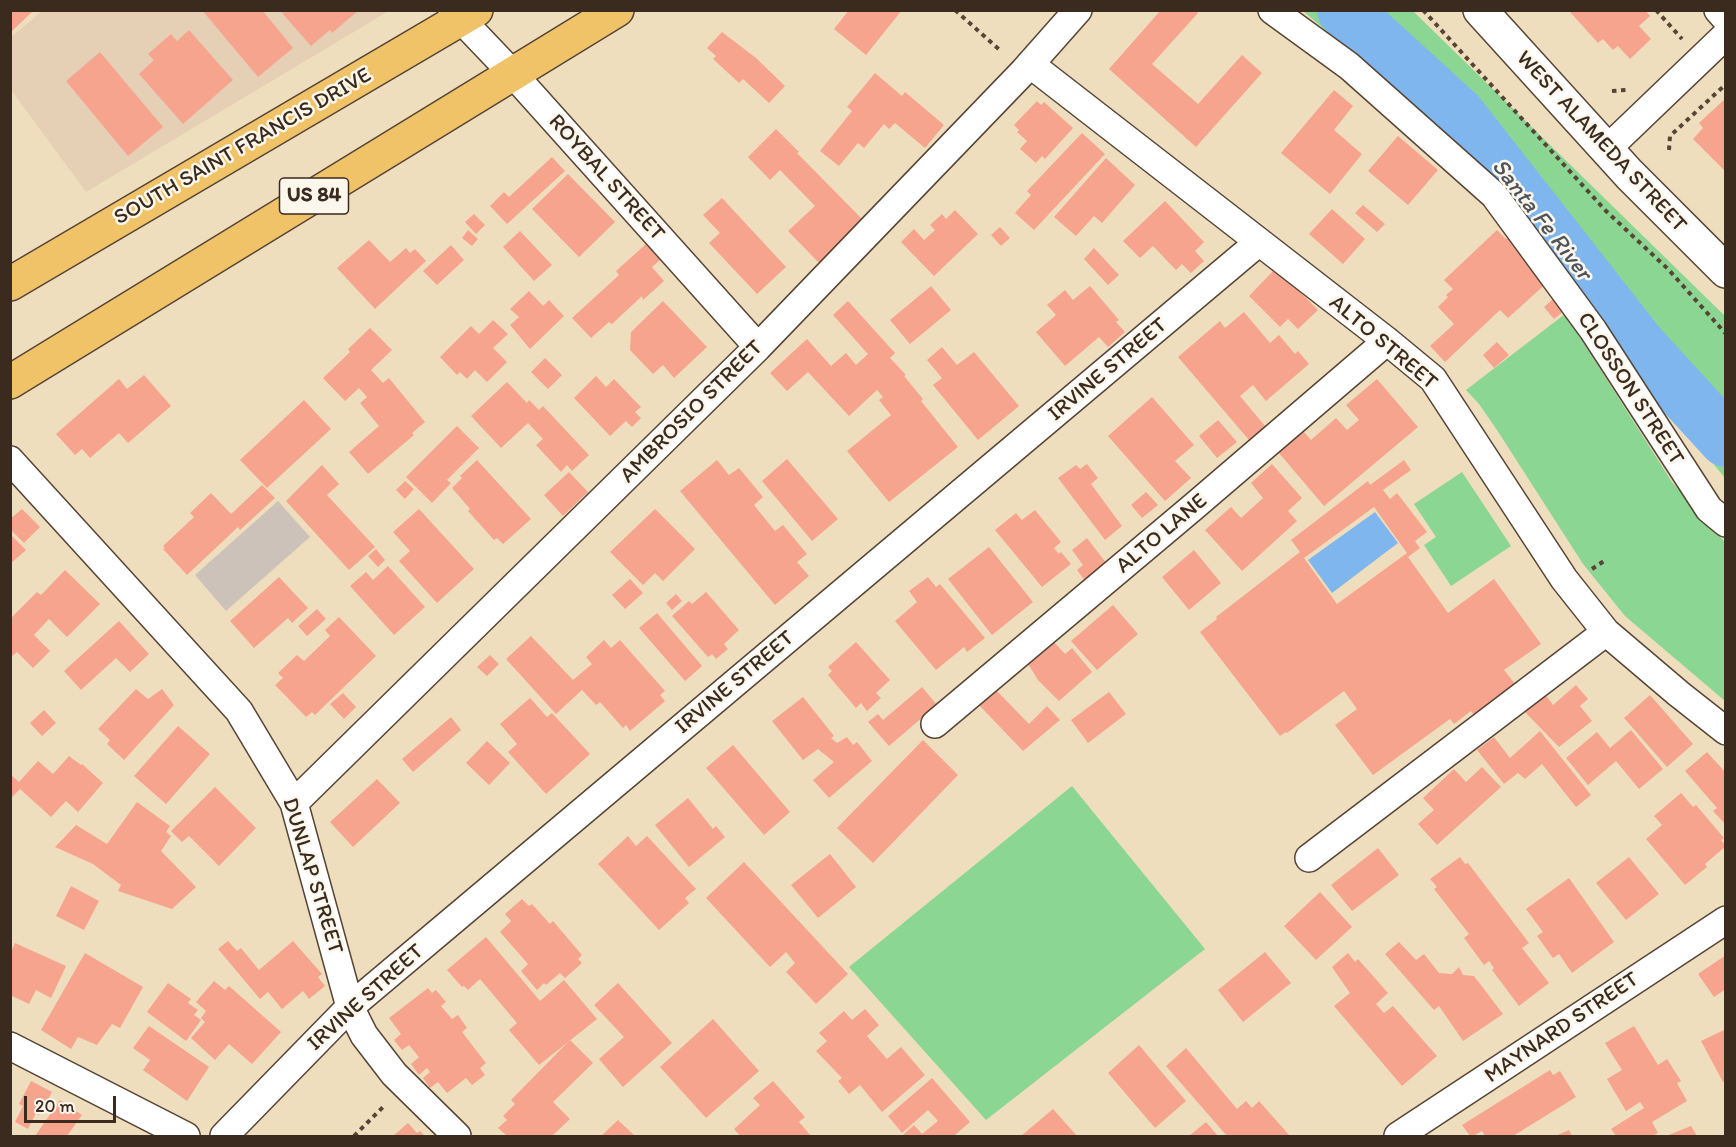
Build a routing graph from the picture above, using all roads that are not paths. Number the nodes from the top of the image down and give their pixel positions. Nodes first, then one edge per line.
1 (617, 10) edge
2 (1078, 10) edge
3 (1272, 10) edge
4 (1480, 10) edge
5 (1719, 10) edge
6 (463, 14) edge
7 (1725, 19) edge
8 (1725, 35) edge
9 (1027, 68) junction
10 (513, 74) junction
11 (1606, 150) junction
12 (1259, 242) junction
13 (1725, 271) edge
14 (10, 284) edge
15 (1387, 341) junction
16 (758, 347) junction
17 (10, 382) edge
18 (10, 460) edge
19 (1725, 523) edge
20 (1606, 632) junction
21 (935, 724) dead end
22 (1725, 731) edge
23 (294, 803) junction
24 (1309, 858) dead end
25 (1725, 920) edge
26 (350, 1007) junction
27 (10, 1046) edge
28 (1407, 1134) edge
29 (186, 1137) edge
30 (224, 1137) edge
31 (457, 1137) edge

1 - 10 highway, US 84
2 - 9 street, AMBROSIO STREET
3 - 19 street, CLOSSON STREET
4 - 11 street, WEST ALAMEDA STREET
5 - 7 street
6 - 10 street, ROYBAL STREET
6 - 14 highway, SOUTH SAINT FRANCIS DRIVE
8 - 11 street
9 - 12 street, ALTO STREET
9 - 16 street, AMBROSIO STREET
10 - 16 street, ROYBAL STREET
10 - 17 highway, US 84
11 - 13 street, WEST ALAMEDA STREET
12 - 15 street, ALTO STREET
12 - 26 street, IRVINE STREET
15 - 20 street, ALTO STREET
15 - 21 street, ALTO LANE
16 - 23 street, AMBROSIO STREET
18 - 23 street, DUNLAP STREET
20 - 22 street, ALTO STREET
20 - 24 street
23 - 26 street, DUNLAP STREET
25 - 28 street, MAYNARD STREET
26 - 30 street, IRVINE STREET
26 - 31 street, DUNLAP STREET
27 - 29 street

